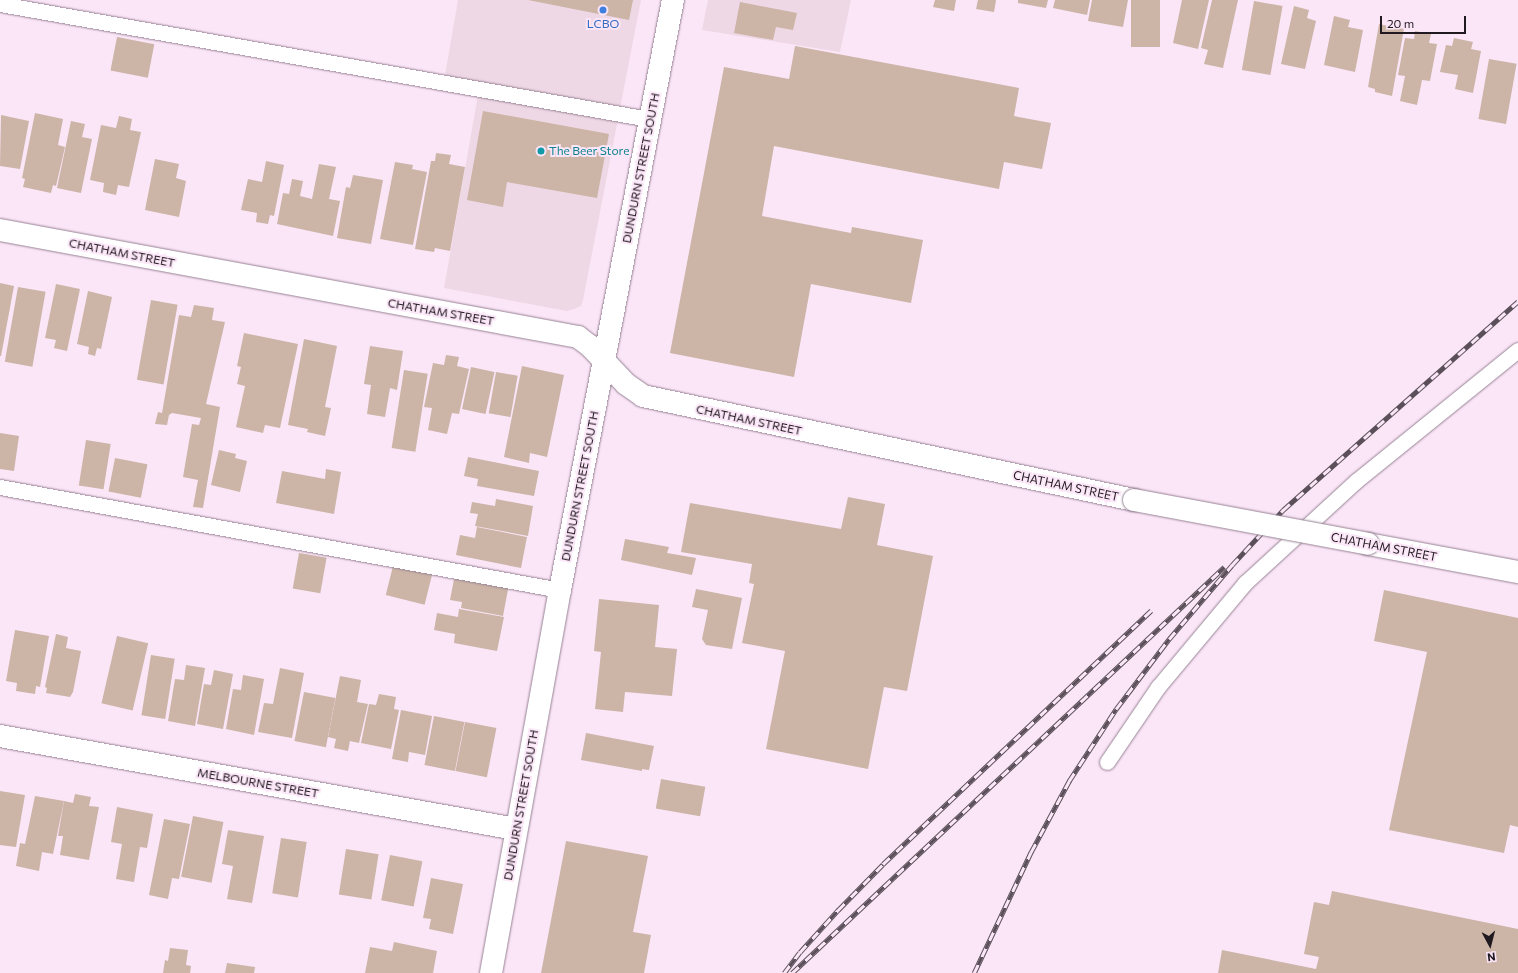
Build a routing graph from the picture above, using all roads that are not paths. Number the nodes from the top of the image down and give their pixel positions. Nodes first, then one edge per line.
1 (673, 0) edge
2 (0, 4) edge
3 (650, 119) junction
4 (0, 230) edge
5 (1518, 350) edge
6 (604, 361) junction
7 (0, 487) edge
8 (1518, 572) edge
9 (560, 590) junction
10 (0, 736) edge
11 (1107, 762) dead end
12 (516, 829) junction
13 (491, 973) edge

1 - 3 street, DUNDURN STREET SOUTH
2 - 3 lane
3 - 6 street, DUNDURN STREET SOUTH
4 - 6 street, CHATHAM STREET
5 - 11 lane
6 - 8 street, CHATHAM STREET, bridge
6 - 9 street, DUNDURN STREET SOUTH
7 - 9 lane
9 - 12 street, DUNDURN STREET SOUTH
10 - 12 street, MELBOURNE STREET
12 - 13 street, DUNDURN STREET SOUTH

